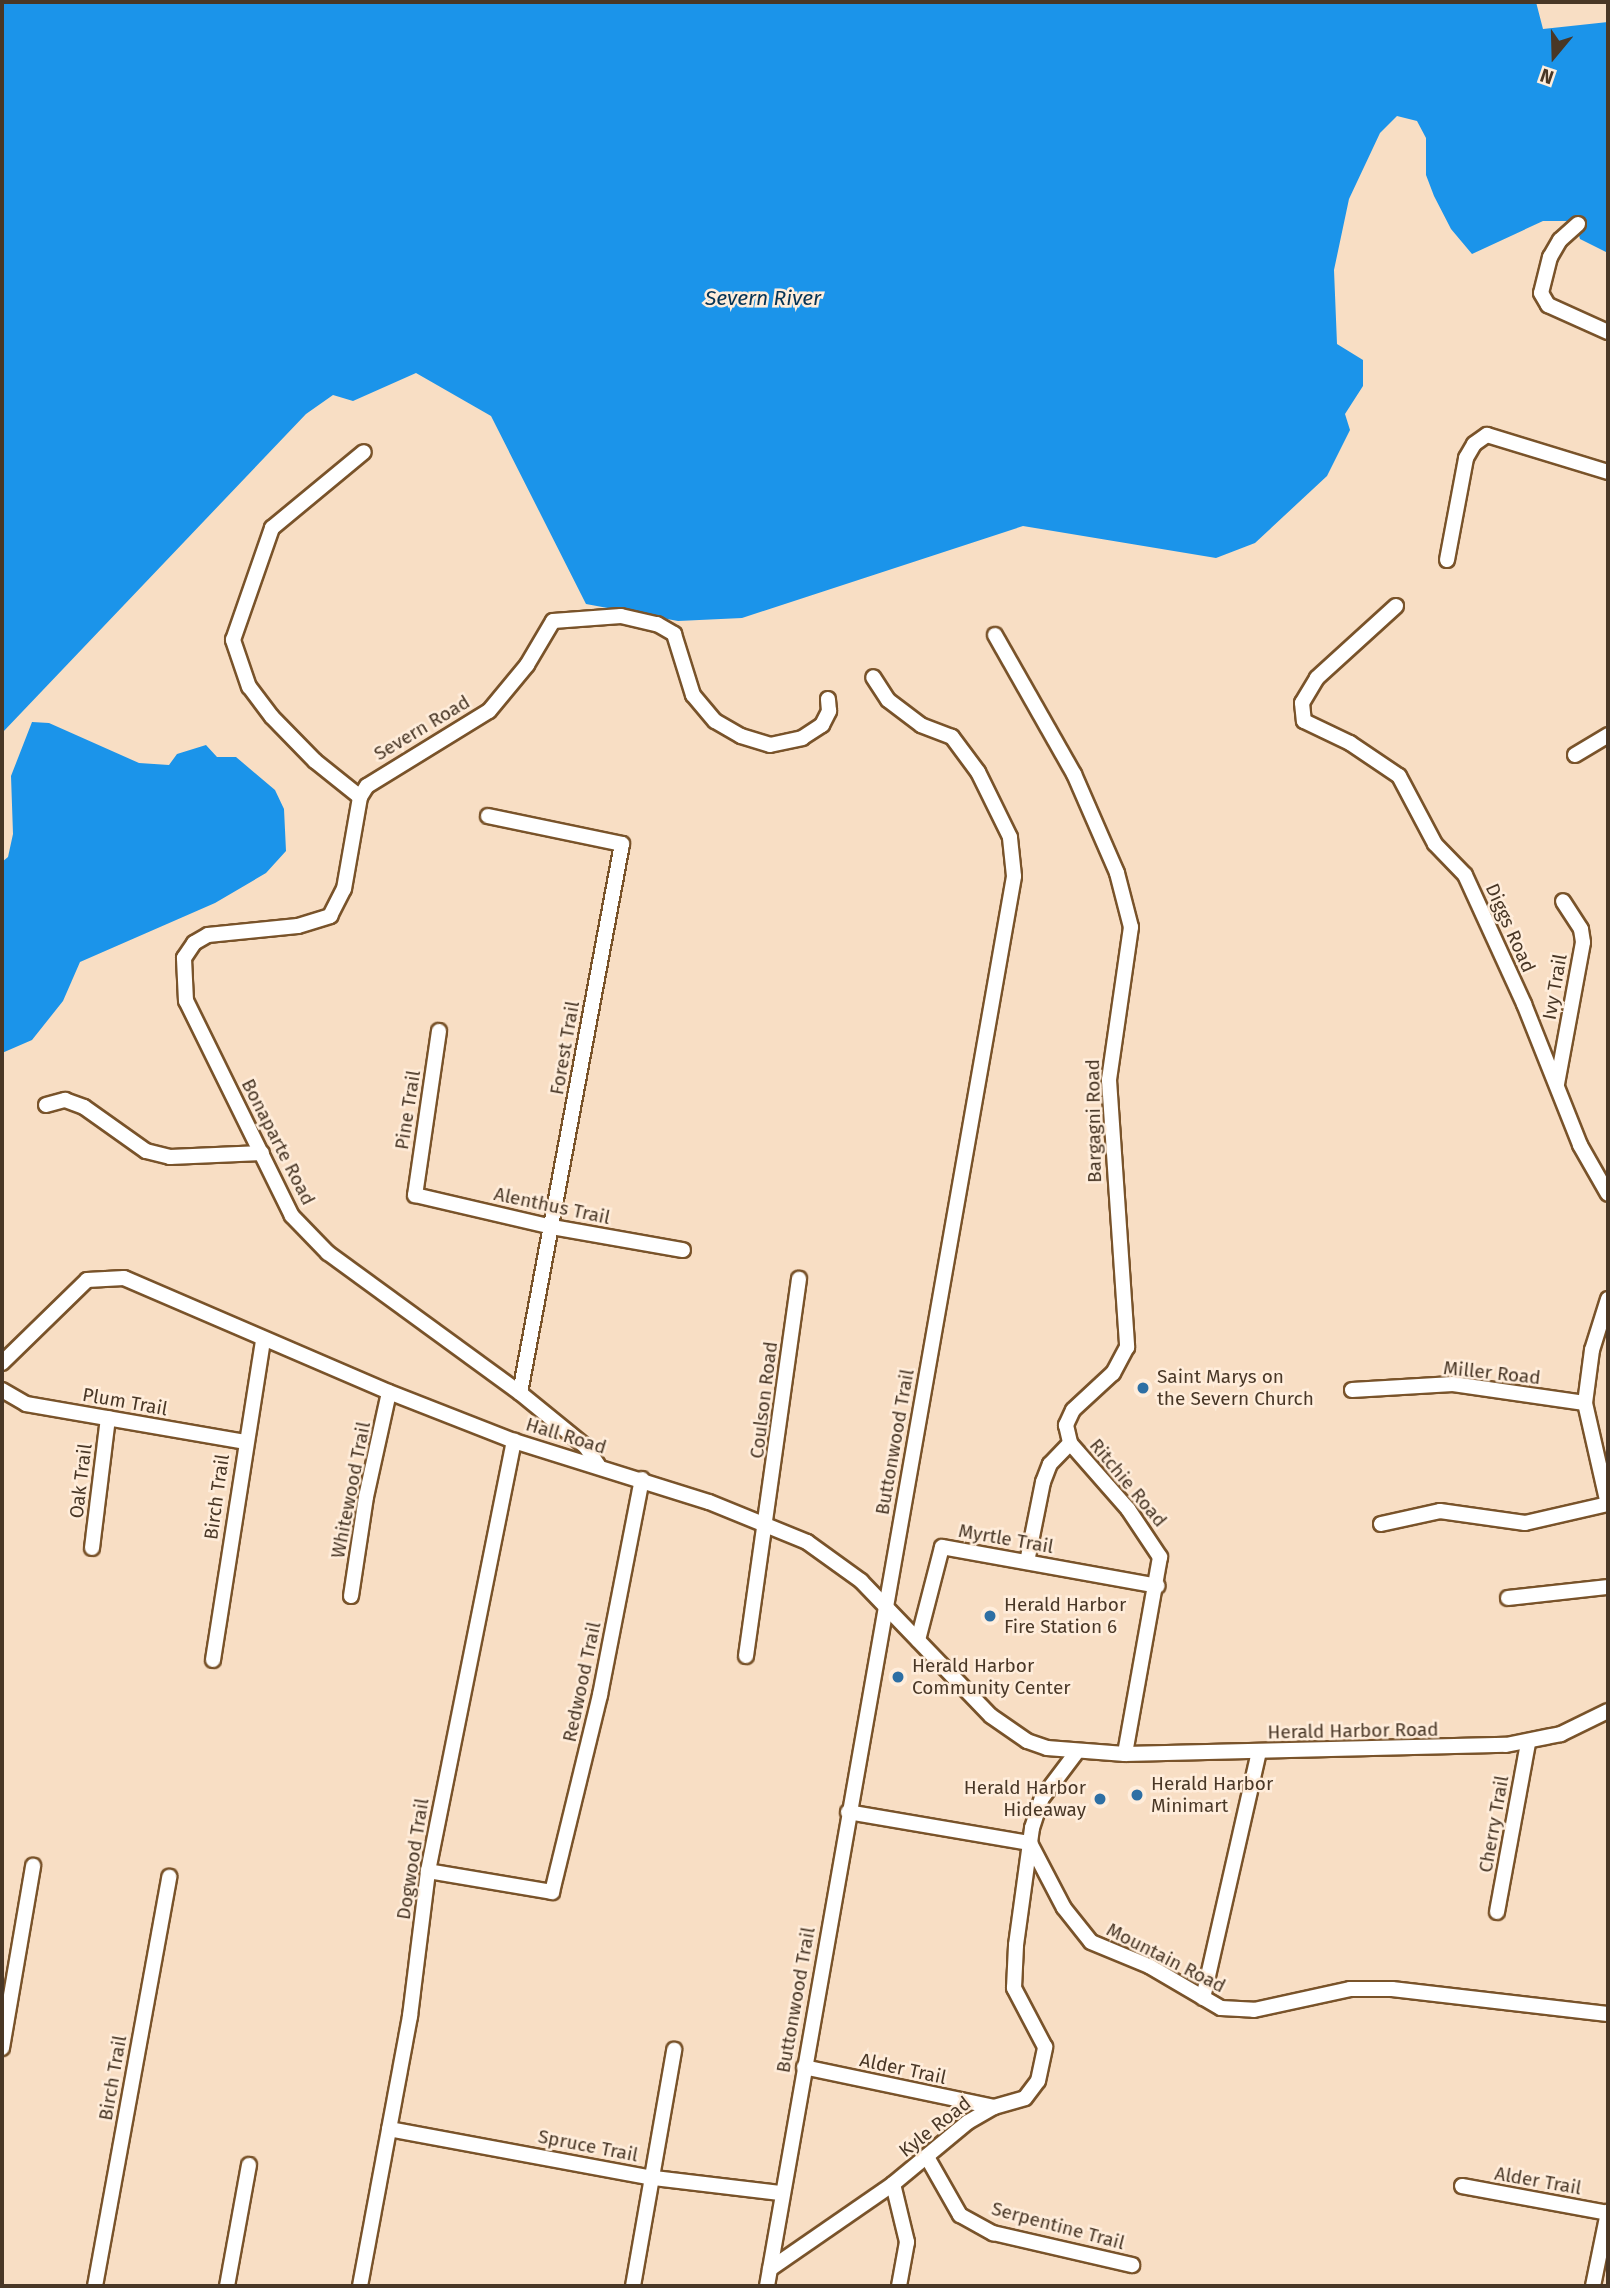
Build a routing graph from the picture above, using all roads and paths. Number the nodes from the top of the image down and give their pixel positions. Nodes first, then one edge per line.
1 (1578, 225) dead end
2 (1608, 332) edge
3 (364, 452) dead end
4 (1608, 472) edge
5 (1447, 561) dead end
6 (1396, 606) dead end
7 (995, 635) dead end
8 (873, 677) dead end
9 (828, 699) dead end
10 (1608, 735) edge
11 (1575, 755) dead end
12 (360, 797) junction
13 (488, 816) dead end
14 (1563, 901) dead end
15 (439, 1031) dead end
16 (1557, 1084) junction
17 (46, 1105) dead end
18 (262, 1153) junction
19 (415, 1195) joint
20 (1608, 1195) edge
21 (552, 1227) junction
22 (683, 1250) dead end
23 (799, 1279) dead end
24 (1608, 1299) edge
25 (263, 1341) junction
26 (2, 1363) edge
27 (1352, 1390) dead end
28 (2, 1391) edge
29 (389, 1392) junction
30 (520, 1392) junction
31 (1585, 1403) junction
32 (108, 1418) junction
33 (514, 1441) junction
34 (245, 1442) junction
35 (1070, 1443) junction
36 (598, 1465) junction
37 (642, 1479) junction
38 (1608, 1504) edge
39 (1381, 1524) dead end
40 (767, 1525) junction
41 (92, 1548) dead end
42 (1027, 1562) junction
43 (1158, 1586) junction
44 (1608, 1587) edge
45 (351, 1596) dead end
46 (1508, 1598) dead end
47 (886, 1605) junction
48 (918, 1640) junction
49 (746, 1656) dead end
50 (213, 1660) dead end
51 (1608, 1712) edge
52 (1528, 1743) junction
53 (1259, 1752) junction
54 (1076, 1753) junction
55 (1092, 1754) joint
56 (1125, 1754) junction
57 (848, 1812) junction
58 (1030, 1843) junction
59 (33, 1866) dead end
60 (428, 1871) junction
61 (169, 1877) dead end
62 (1497, 1912) dead end
63 (1203, 1998) junction
64 (1608, 2014) edge
65 (2, 2048) edge
66 (674, 2050) dead end
67 (804, 2067) junction
68 (994, 2107) junction
69 (389, 2129) junction
70 (927, 2157) junction
71 (249, 2165) dead end
72 (654, 2178) junction
73 (893, 2184) junction
74 (1462, 2186) dead end
75 (780, 2193) junction
76 (1608, 2212) edge
77 (1132, 2265) dead end
78 (770, 2269) junction
79 (95, 2286) edge
80 (227, 2286) edge
81 (360, 2286) edge
82 (634, 2286) edge
83 (766, 2286) edge
84 (899, 2286) edge
85 (1593, 2286) edge

1 - 2 street
3 - 12 street
4 - 5 street
6 - 16 street, Diggs Road
7 - 35 street, Bargagni Road
8 - 47 street, Buttonwood Trail
9 - 12 street, Severn Road
10 - 11 street
12 - 18 street, Bonaparte Road
13 - 21 street, Forest Trail
14 - 16 street, Ivy Trail
15 - 19 street, Pine Trail
16 - 20 street, Diggs Road
17 - 18 street
18 - 30 street, Bonaparte Road
19 - 21 street, Alenthus Trail
21 - 22 street, Alenthus Trail
21 - 30 street, Forest Trail
23 - 40 street, Coulson Road
24 - 31 street
25 - 26 street, Hall Road
25 - 29 street, Hall Road
25 - 34 street, Birch Trail
27 - 31 street, Miller Road
28 - 32 street, Plum Trail
29 - 33 street, Hall Road
29 - 45 street, Whitewood Trail
30 - 36 street, Bonaparte Road
31 - 38 street
32 - 34 street, Plum Trail
32 - 41 street, Oak Trail
33 - 36 street, Hall Road
33 - 60 street, Dogwood Trail
34 - 50 street, Birch Trail
35 - 42 street
35 - 43 street, Ritchie Road
36 - 37 street, Hall Road
37 - 40 street, Hall Road
37 - 60 street, Redwood Trail
38 - 39 street
40 - 47 street, Hall Road
40 - 49 street, Coulson Road
42 - 43 street, Myrtle Trail
42 - 48 street, Myrtle Trail
43 - 56 street, Ritchie Road
44 - 46 street
47 - 48 street, Hall Road
47 - 57 street, Buttonwood Trail
48 - 54 street, Hall Road
51 - 52 street, Herald Harbor Road
52 - 53 street, Herald Harbor Road
52 - 62 street, Cherry Trail
53 - 56 street, Herald Harbor Road
53 - 63 street
54 - 55 street, Hall Road
54 - 58 street
55 - 56 street, Herald Harbor Road
57 - 58 street
57 - 67 street, Buttonwood Trail
58 - 63 street, Mountain Road
58 - 68 street, Kyle Road
59 - 65 street
60 - 69 street, Dogwood Trail
61 - 79 street, Birch Trail
63 - 64 street, Mountain Road
66 - 72 street
67 - 68 street, Alder Trail
67 - 75 street, Buttonwood Trail
68 - 70 street, Kyle Road
69 - 72 street, Spruce Trail
69 - 81 street, Dogwood Trail
70 - 73 street, Kyle Road
70 - 77 street, Serpentine Trail
71 - 80 street
72 - 75 street, Spruce Trail
72 - 82 street
73 - 78 street, Kyle Road
73 - 84 street
74 - 76 street, Alder Trail
75 - 78 street, Buttonwood Trail
76 - 85 street
78 - 83 street

